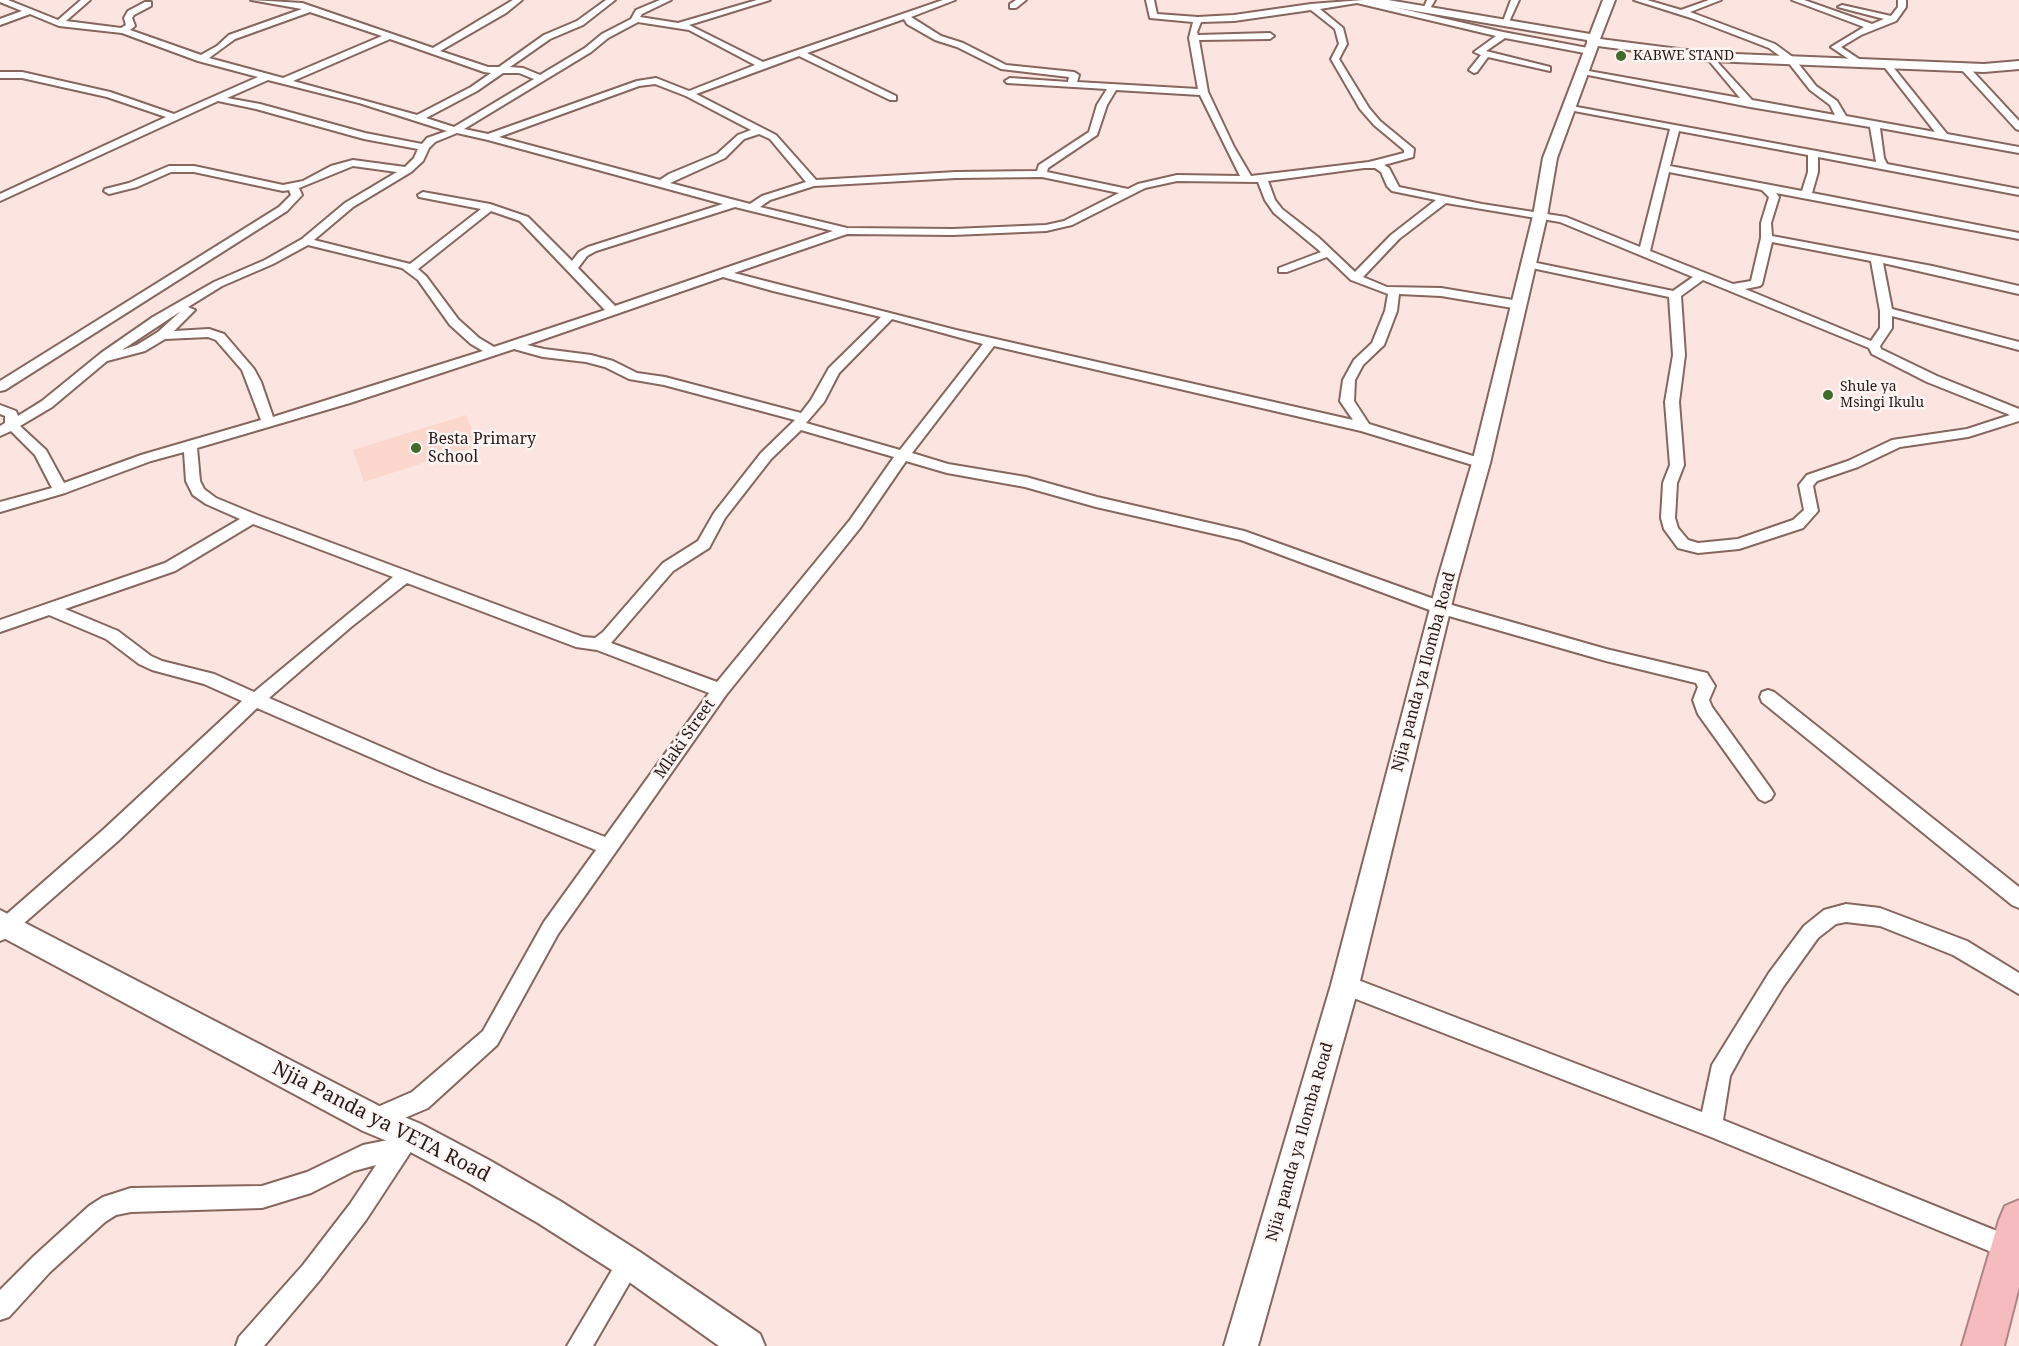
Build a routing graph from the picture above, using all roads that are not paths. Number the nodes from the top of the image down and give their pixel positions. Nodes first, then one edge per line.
1 (1, 0) edge
2 (86, 0) edge
3 (255, 0) edge
4 (498, 0) edge
5 (518, 0) edge
6 (611, 0) edge
7 (667, 0) edge
8 (766, 0) edge
9 (922, 0) edge
10 (951, 0) edge
11 (1022, 0) edge
12 (1150, 0) edge
13 (1368, 0) edge
14 (1515, 0) edge
15 (1609, 0) edge
16 (1638, 0) edge
17 (1716, 0) edge
18 (1796, 0) edge
19 (1822, 0) edge
20 (1902, 0) edge
21 (280, 2) edge
22 (148, 4) dead end
23 (934, 5) junction
24 (1428, 5) edge
25 (508, 6) junction
26 (1012, 6) dead end
27 (1311, 6) junction
28 (310, 9) junction
29 (28, 12) junction
30 (1683, 12) junction
31 (906, 16) junction
32 (635, 19) junction
33 (1893, 19) junction
34 (1198, 20) junction
35 (0, 22) edge
36 (1505, 22) junction
37 (59, 23) junction
38 (681, 25) junction
39 (1871, 27) junction
40 (123, 31) junction
41 (1503, 35) junction
42 (390, 36) junction
43 (1270, 36) dead end
44 (1193, 38) junction
45 (1592, 43) junction
46 (433, 49) junction
47 (798, 52) junction
48 (1488, 53) junction
49 (1710, 57) junction
50 (201, 59) junction
51 (751, 60) junction
52 (1791, 60) junction
53 (1859, 63) junction
54 (1886, 64) junction
55 (761, 65) junction
56 (2019, 65) edge
57 (1964, 67) junction
58 (1546, 69) dead end
59 (500, 70) junction
60 (1474, 70) dead end
61 (745, 71) junction
62 (1583, 73) junction
63 (0, 75) edge
64 (267, 77) junction
65 (540, 78) junction
66 (284, 81) junction
67 (1010, 81) dead end
68 (1071, 86) junction
69 (1113, 88) junction
70 (1203, 92) junction
71 (689, 94) junction
72 (215, 98) junction
73 (893, 98) dead end
74 (1750, 104) junction
75 (1569, 107) junction
76 (174, 117) junction
77 (417, 118) junction
78 (1843, 121) junction
79 (1875, 125) junction
80 (2019, 126) edge
81 (1675, 127) junction
82 (455, 130) junction
83 (760, 130) junction
84 (489, 137) junction
85 (1944, 137) junction
86 (423, 150) junction
87 (2019, 150) edge
88 (1813, 154) junction
89 (1373, 164) junction
90 (383, 165) junction
91 (1883, 166) junction
92 (1664, 168) junction
93 (407, 170) junction
94 (1042, 174) junction
95 (1246, 178) junction
96 (1262, 179) junction
97 (663, 183) junction
98 (813, 183) junction
99 (8, 186) edge
100 (293, 187) junction
101 (1765, 187) junction
102 (109, 191) dead end
103 (1128, 192) junction
104 (2019, 192) edge
105 (1794, 193) junction
106 (423, 195) dead end
107 (1806, 195) junction
108 (1774, 197) junction
109 (0, 198) edge
110 (1443, 200) junction
111 (735, 204) junction
112 (490, 207) junction
113 (753, 207) junction
114 (1540, 216) junction
115 (817, 224) junction
116 (847, 231) junction
117 (2019, 236) edge
118 (820, 237) junction
119 (1767, 238) junction
120 (306, 241) junction
121 (587, 251) junction
122 (1644, 251) junction
123 (1327, 253) junction
124 (560, 257) junction
125 (1876, 259) junction
126 (1527, 264) junction
127 (411, 269) junction
128 (571, 270) junction
129 (1283, 270) dead end
130 (723, 273) junction
131 (242, 274) junction
132 (1700, 277) junction
133 (1355, 278) junction
134 (1756, 284) junction
135 (1727, 288) junction
136 (2019, 290) edge
137 (1394, 291) junction
138 (1675, 295) junction
139 (1758, 300) junction
140 (1519, 304) junction
141 (1886, 311) junction
142 (614, 312) junction
143 (890, 315) junction
144 (162, 335) junction
145 (991, 342) junction
146 (514, 345) junction
147 (1874, 346) junction
148 (2019, 346) edge
149 (492, 351) junction
150 (98, 362) junction
151 (0, 387) edge
152 (0, 409) edge
153 (2019, 414) edge
154 (800, 421) junction
155 (268, 422) junction
156 (1364, 427) junction
157 (6, 429) edge
158 (190, 445) junction
159 (903, 455) junction
160 (1482, 463) junction
161 (60, 490) junction
162 (0, 507) edge
163 (252, 518) junction
164 (406, 575) junction
165 (1441, 608) junction
166 (52, 610) junction
167 (0, 626) edge
168 (598, 644) junction
169 (720, 690) junction
170 (1768, 697) dead end
171 (257, 700) junction
172 (1765, 794) dead end
173 (608, 846) junction
174 (2019, 899) edge
175 (2, 926) edge
176 (2019, 984) edge
177 (1345, 985) junction
178 (374, 1120) junction
179 (1711, 1126) junction
180 (404, 1142) junction
181 (2015, 1234) edge
182 (629, 1263) junction
183 (0, 1308) edge
184 (248, 1346) edge
185 (579, 1346) edge
186 (748, 1346) edge
187 (1241, 1346) edge
188 (1983, 1346) edge

1 - 29 street
2 - 37 street
3 - 21 street
4 - 25 street
5 - 25 street
6 - 59 street
7 - 32 street
8 - 38 street
9 - 23 street
10 - 23 street
11 - 26 street
12 - 34 street
13 - 24 street
14 - 36 street
15 - 45 street, Njia panda ya Ilomba Road
16 - 30 street
17 - 30 street
18 - 39 street
19 - 33 street
20 - 33 street
21 - 28 street
22 - 40 street
23 - 31 street
24 - 36 street
25 - 46 street
27 - 34 street
27 - 41 street
27 - 89 street
28 - 42 street
28 - 50 street
29 - 35 street
29 - 37 street
30 - 52 street
31 - 47 street
31 - 68 street
32 - 38 street
32 - 65 street
33 - 39 street
34 - 44 street
36 - 45 street
37 - 40 street
38 - 51 street
39 - 53 street
40 - 50 street
41 - 45 street
41 - 48 street
42 - 46 street
42 - 66 street
43 - 44 street
44 - 70 street
45 - 49 street
45 - 62 street, Njia panda ya Ilomba Road
46 - 59 street
47 - 55 street
47 - 73 street
48 - 58 street
48 - 60 street
49 - 52 street
49 - 74 street
50 - 64 street
51 - 55 street
51 - 61 street
52 - 53 street
52 - 78 street
53 - 54 street
54 - 57 street
54 - 85 street
55 - 61 street
56 - 57 street
57 - 80 street
59 - 65 street
59 - 77 street
61 - 71 street
62 - 74 street
62 - 75 street, Njia panda ya Ilomba Road
63 - 76 street
64 - 66 street
64 - 72 street
65 - 82 street
66 - 77 street
67 - 68 street
68 - 69 street
69 - 70 street
69 - 94 street
70 - 95 street
71 - 83 street
71 - 84 street
72 - 76 street
72 - 86 street
74 - 78 street
75 - 81 street
75 - 114 street, Njia panda ya Ilomba Road
76 - 99 street
77 - 82 street
78 - 79 street
79 - 85 street
79 - 91 street
81 - 88 street
81 - 92 street
82 - 84 street
82 - 86 street
83 - 97 street
83 - 98 street
84 - 97 street
85 - 87 street
86 - 90 street
86 - 93 street
88 - 91 street
88 - 107 street
89 - 96 street
89 - 110 street
90 - 93 street
90 - 100 street
91 - 104 street
92 - 101 street
92 - 122 street
93 - 120 street
94 - 98 street
94 - 103 street
95 - 96 street
95 - 103 street
96 - 123 street
97 - 111 street
98 - 113 street
99 - 109 street
100 - 102 street
100 - 151 street
101 - 105 street
101 - 108 street
103 - 116 street
105 - 107 street
105 - 108 street
106 - 112 street
107 - 117 street
108 - 119 street
110 - 114 street
110 - 133 street
111 - 113 street
111 - 121 street
112 - 124 street
112 - 127 street
113 - 115 street
114 - 122 street
114 - 126 street, Njia panda ya Ilomba Road
115 - 116 street
115 - 118 street
116 - 118 street
118 - 130 street
119 - 125 street
119 - 134 street
120 - 127 street
120 - 131 street
121 - 124 street
121 - 128 street
122 - 132 street
123 - 129 street
123 - 133 street
124 - 128 street
125 - 136 street
125 - 141 street
126 - 138 street
126 - 140 street, Njia panda ya Ilomba Road
127 - 149 street
128 - 142 street
130 - 142 street
130 - 143 street
131 - 144 street
131 - 150 street
132 - 135 street
132 - 138 street
133 - 137 street
134 - 135 street
134 - 139 street
135 - 139 street
137 - 140 street
137 - 156 street
138 - 153 street
139 - 147 street
140 - 160 street, Njia panda ya Ilomba Road
141 - 147 street
141 - 148 street
142 - 146 street
143 - 145 street
143 - 154 street
144 - 150 street
144 - 155 street
145 - 156 street
145 - 159 street, Mlaki Street
146 - 149 street
146 - 154 street
147 - 153 street
149 - 155 street
150 - 157 street
152 - 157 street
154 - 159 street
154 - 168 street
155 - 158 street
156 - 160 street
157 - 161 street
158 - 161 street
158 - 163 street
159 - 165 street
159 - 169 street, Mlaki Street
160 - 165 street, Njia panda ya Ilomba Road
161 - 162 street
163 - 164 street
163 - 166 street
164 - 168 street
164 - 171 street
165 - 172 street
165 - 177 street, Njia panda ya Ilomba Road
166 - 167 street
166 - 171 street
168 - 169 street
169 - 173 street, Mlaki Street
170 - 174 street
171 - 173 street
171 - 175 street
173 - 178 street, Mlaki Street
175 - 178 street, Njia Panda ya VETA Road
176 - 179 street
177 - 179 street
177 - 187 street, Njia panda ya Ilomba Road
178 - 180 street, Njia Panda ya VETA Road
179 - 181 street
180 - 182 street, Njia Panda ya VETA Road
180 - 183 street
180 - 184 street
181 - 188 highway
182 - 185 street
182 - 186 street, Njia Panda ya VETA Road

